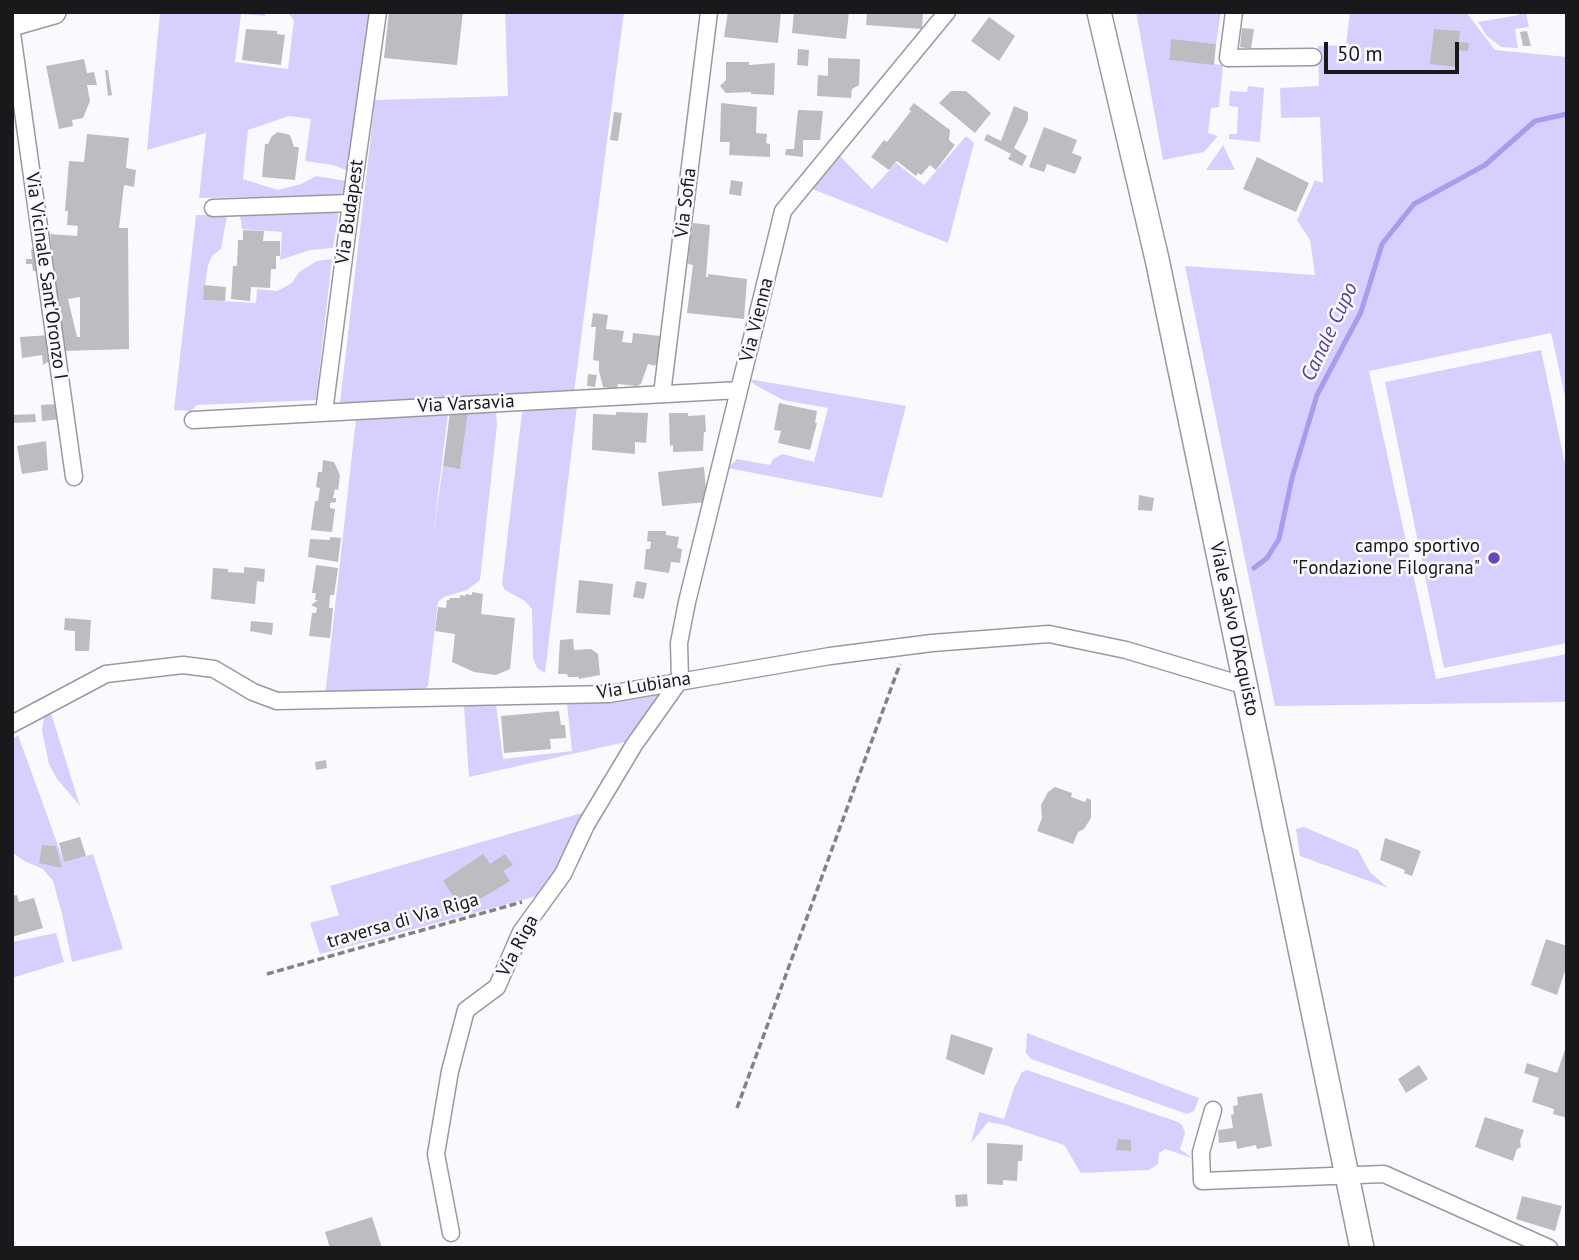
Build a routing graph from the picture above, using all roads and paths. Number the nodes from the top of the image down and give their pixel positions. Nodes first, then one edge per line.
1 (54, 12) edge
2 (378, 12) edge
3 (709, 12) edge
4 (947, 12) edge
5 (1099, 12) edge
6 (1234, 12) edge
7 (12, 24) edge
8 (12, 33) edge
9 (1313, 57) dead end
10 (351, 203) junction
11 (213, 208) dead end
12 (739, 390) junction
13 (662, 394) junction
14 (324, 412) junction
15 (193, 420) dead end
16 (74, 477) dead end
17 (906, 646) junction
18 (680, 680) junction
19 (1246, 686) junction
20 (12, 724) edge
21 (548, 894) junction
22 (267, 974) dead end
23 (737, 1108) dead end
24 (1213, 1110) dead end
25 (1347, 1175) junction
26 (451, 1233) dead end
27 (1362, 1248) edge
28 (1549, 1248) edge

1 - 7 street
2 - 10 street, Via Budapest
3 - 13 street, Via Sofia
4 - 12 street, Via Vienna
5 - 19 street, Viale Salvo D'Acquisto
6 - 9 street
8 - 16 street, Via Vicinale Sant'Oronzo I
10 - 11 street
10 - 14 street, Via Budapest
12 - 13 street, Via Varsavia
12 - 18 street, Via Vienna
13 - 14 street, Via Varsavia
14 - 15 street, Via Varsavia
17 - 18 street, Via Lubiana
17 - 19 street, Via Lubiana
17 - 23 path
18 - 20 street, Via Lubiana
18 - 21 street, Via Riga
19 - 25 street, Viale Salvo D'Acquisto
21 - 22 path, traversa di Via Riga
21 - 26 street, Via Riga
24 - 25 street
25 - 27 street, Viale Salvo D'Acquisto
25 - 28 street

